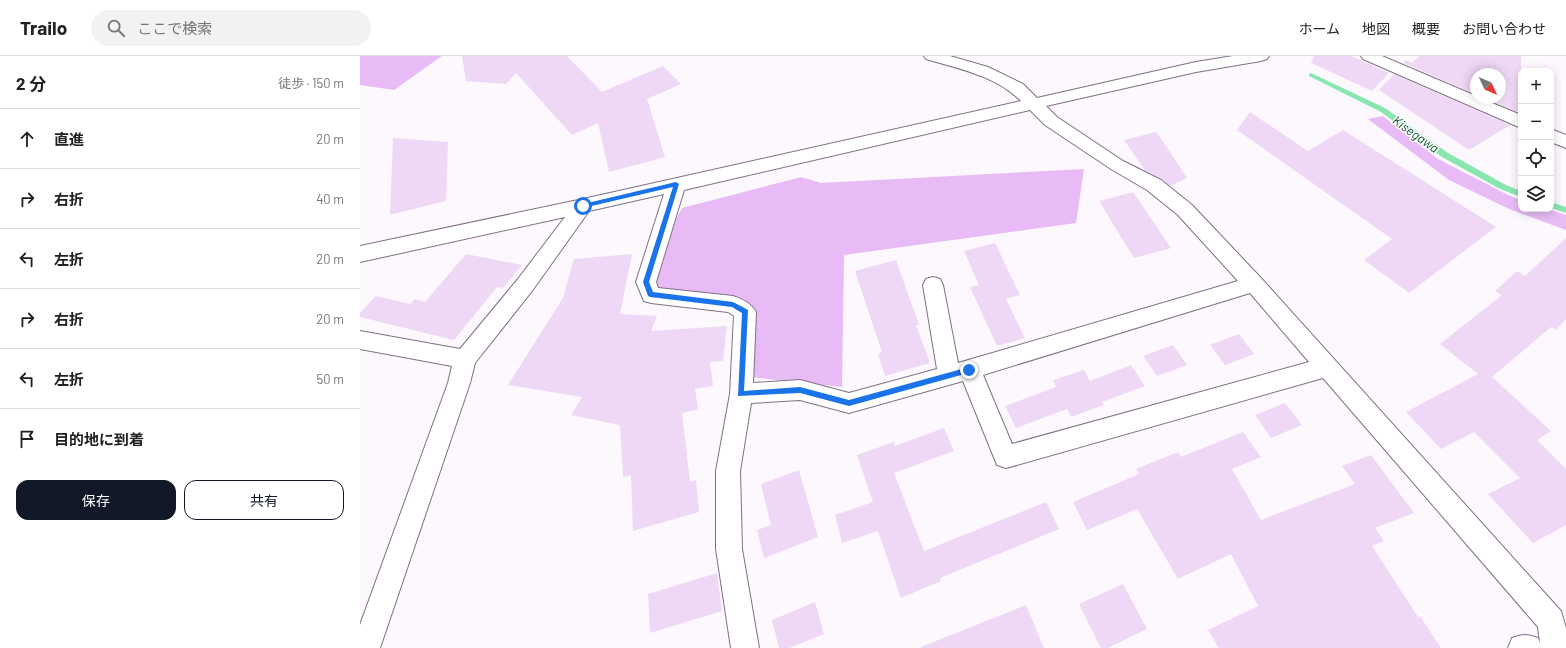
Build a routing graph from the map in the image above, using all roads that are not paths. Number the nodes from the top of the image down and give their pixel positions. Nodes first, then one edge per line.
1 (932, 56) edge
2 (1261, 56) edge
3 (1369, 56) edge
4 (1033, 104) junction
5 (1518, 121) edge
6 (1554, 136) edge
7 (1566, 142) edge
8 (676, 184) junction
9 (583, 206) junction
10 (360, 254) edge
11 (1254, 284) junction
12 (933, 285) dead end
13 (360, 340) edge
14 (465, 358) junction
15 (1327, 367) junction
16 (959, 372) junction
17 (741, 394) junction
18 (366, 648) edge
19 (745, 648) edge
20 (1522, 648) edge
21 (1528, 648) edge
22 (1555, 648) edge

1 - 4 street
2 - 4 street
3 - 5 street
4 - 8 street
4 - 11 street
6 - 7 street
8 - 9 street
8 - 17 street
9 - 10 street
9 - 14 street
11 - 15 street
11 - 16 street
12 - 16 street
13 - 14 street
14 - 18 street
15 - 16 street
15 - 22 street
16 - 17 street
17 - 19 street
20 - 21 street

